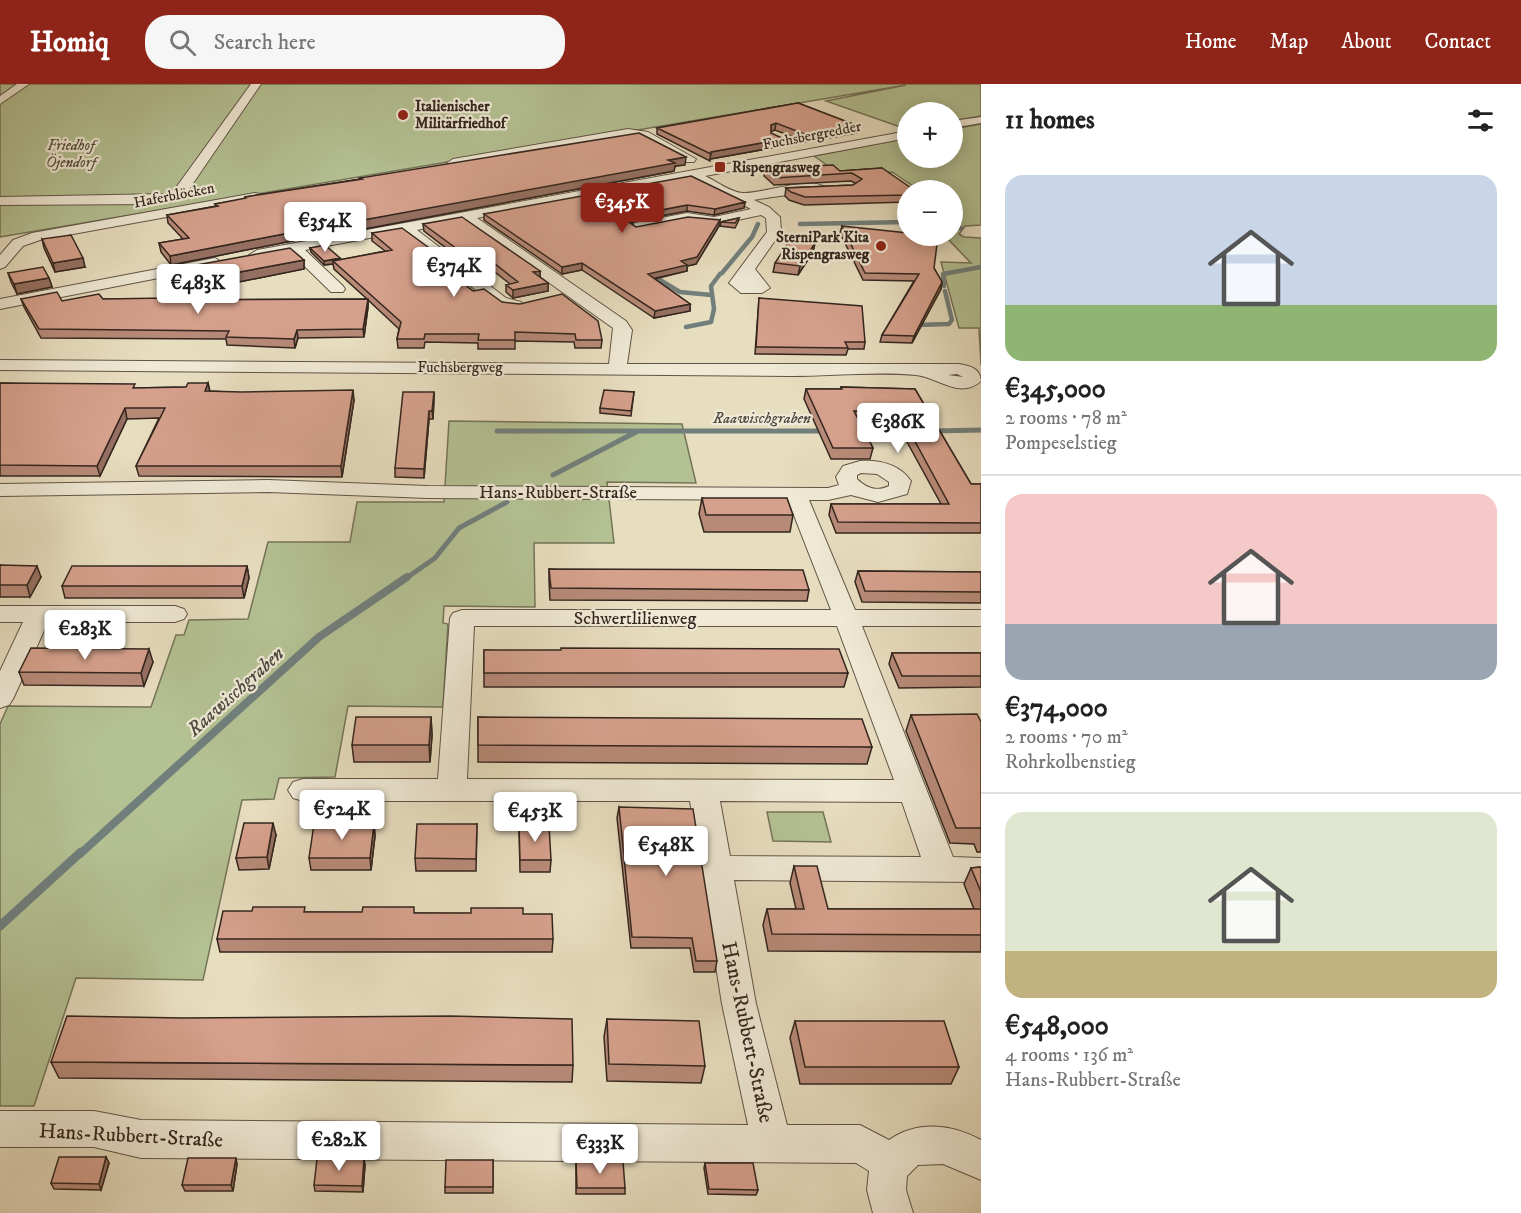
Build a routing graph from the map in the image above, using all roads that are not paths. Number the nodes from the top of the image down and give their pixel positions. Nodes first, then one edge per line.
1 (24, 84) edge
2 (256, 84) edge
3 (0, 101) edge
4 (981, 120) edge
5 (963, 123) edge
6 (868, 130) dead end
7 (897, 136) edge
8 (887, 138) junction
9 (795, 144) dead end
10 (813, 152) junction
11 (444, 164) edge
12 (711, 171) junction
13 (692, 174) junction
14 (828, 188) edge
15 (274, 194) edge
16 (740, 198) junction
17 (0, 201) edge
18 (764, 210) junction
19 (466, 217) junction
20 (635, 227) edge
21 (406, 228) junction
22 (294, 248) junction
23 (0, 264) edge
24 (746, 268) dead end
25 (337, 289) dead end
26 (574, 293) junction
27 (552, 298) edge
28 (530, 303) edge
29 (0, 304) edge
30 (0, 365) edge
31 (616, 368) junction
32 (921, 369) dead end
33 (854, 488) dead end
34 (0, 490) edge
35 (796, 494) junction
36 (0, 614) edge
37 (39, 614) junction
38 (175, 614) dead end
39 (845, 618) junction
40 (981, 618) edge
41 (0, 699) edge
42 (303, 790) dead end
43 (452, 790) junction
44 (703, 790) junction
45 (913, 791) junction
46 (716, 868) junction
47 (981, 870) edge
48 (942, 871) junction
49 (0, 1129) edge
50 (772, 1144) junction
51 (981, 1161) edge
52 (893, 1163) junction
53 (893, 1213) edge

1 - 3 street
2 - 17 street
4 - 5 street
6 - 8 street, Fuchsbergredder
7 - 8 street, Fuchsbergredder
8 - 10 street, Fuchsbergredder
9 - 10 street
10 - 12 street, Fuchsbergredder
11 - 12 street
12 - 13 street, Fuchsbergredder
13 - 16 street
13 - 19 street, Fuchsbergredder
14 - 16 street
15 - 23 street, Haferblöcken
16 - 18 street
18 - 20 street
18 - 24 street
19 - 21 street, Fuchsbergredder
19 - 26 street
21 - 22 street, Fuchsbergredder
21 - 28 street
22 - 25 street
22 - 29 street, Fuchsbergredder
26 - 27 street
26 - 31 street
30 - 31 street, Fuchsbergweg
31 - 32 street, Fuchsbergweg
33 - 35 street, Hans-Rubbert-Straße
34 - 35 street, Hans-Rubbert-Straße
35 - 39 street
36 - 37 street
37 - 38 street
37 - 41 street
39 - 40 street, Schwertlilienweg
39 - 43 street, Schwertlilienweg
39 - 45 street
42 - 43 street
43 - 44 street
44 - 45 street
44 - 46 street, Hans-Rubbert-Straße
45 - 48 street
46 - 48 street
46 - 50 street, Hans-Rubbert-Straße
47 - 48 street
49 - 50 street, Hans-Rubbert-Straße
50 - 52 street
51 - 52 street
52 - 53 street

